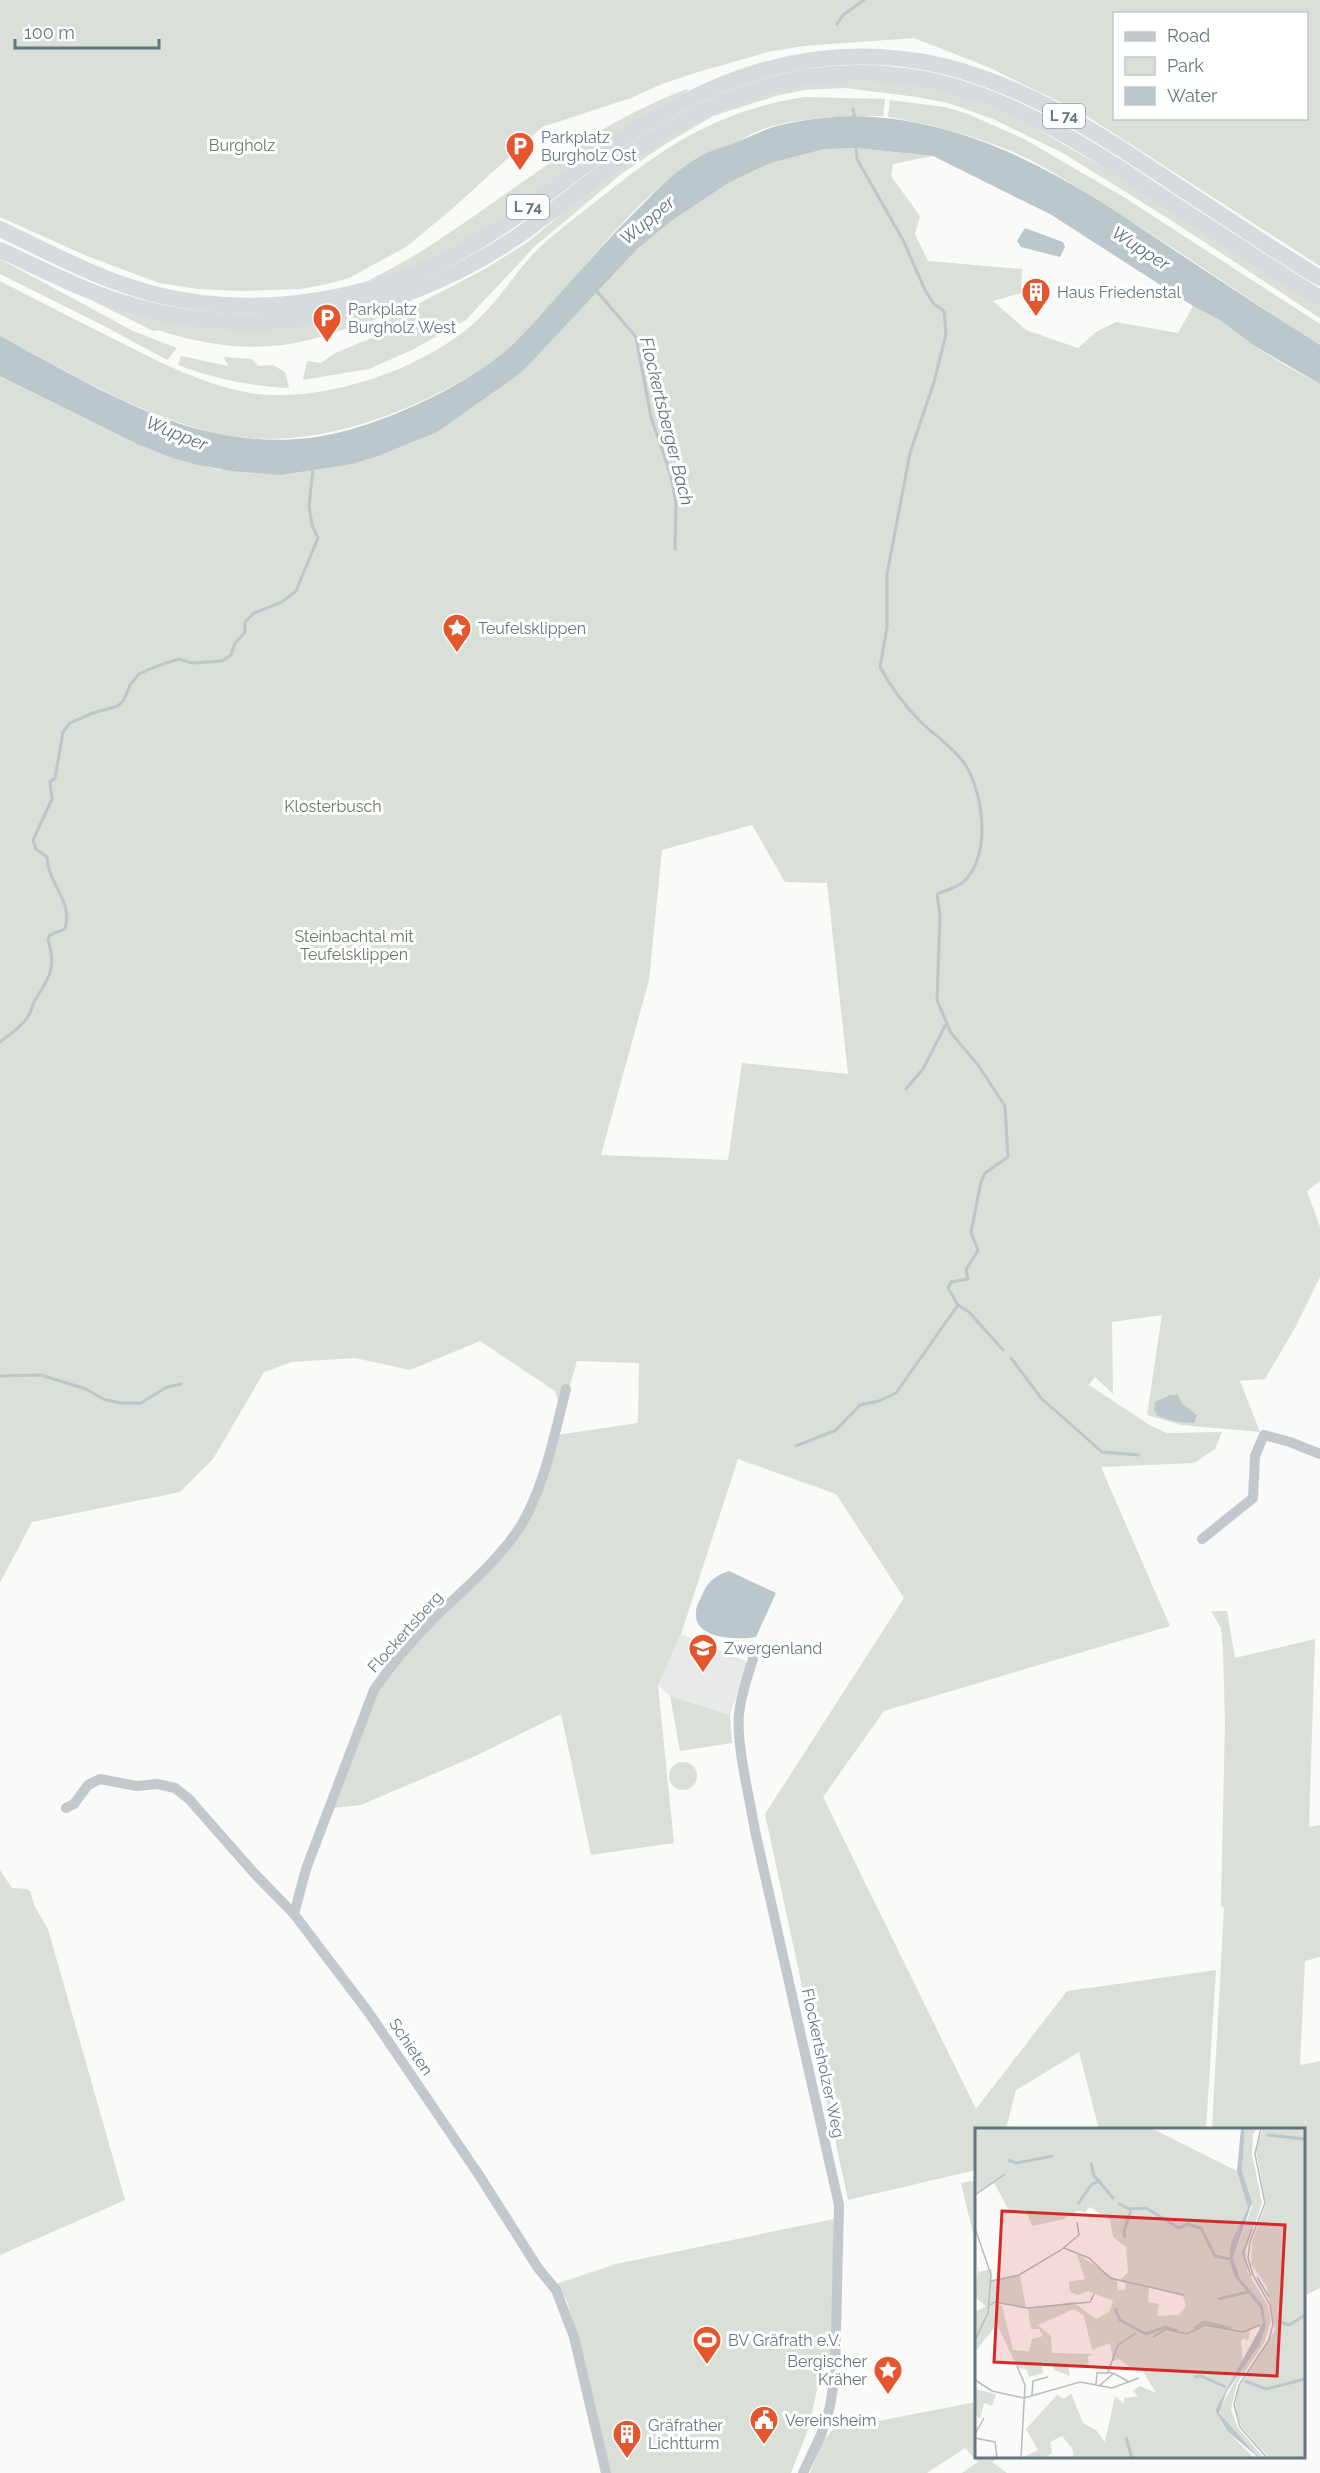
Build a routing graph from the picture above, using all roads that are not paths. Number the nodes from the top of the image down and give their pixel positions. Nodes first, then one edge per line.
1 (0, 229) edge
2 (0, 250) edge
3 (1320, 278) edge
4 (1320, 298) edge
5 (566, 1389) dead end
6 (1320, 1454) edge
7 (1202, 1539) dead end
8 (753, 1659) dead end
9 (66, 1808) dead end
10 (294, 1914) junction
11 (606, 2473) edge
12 (803, 2473) edge

1 - 3 highway, L 74
2 - 4 highway, L 74
5 - 10 street, Flockertsberg
6 - 7 street
8 - 12 street, Flockertsholzer Weg
9 - 10 street, Schieten
10 - 11 street, Schieten

